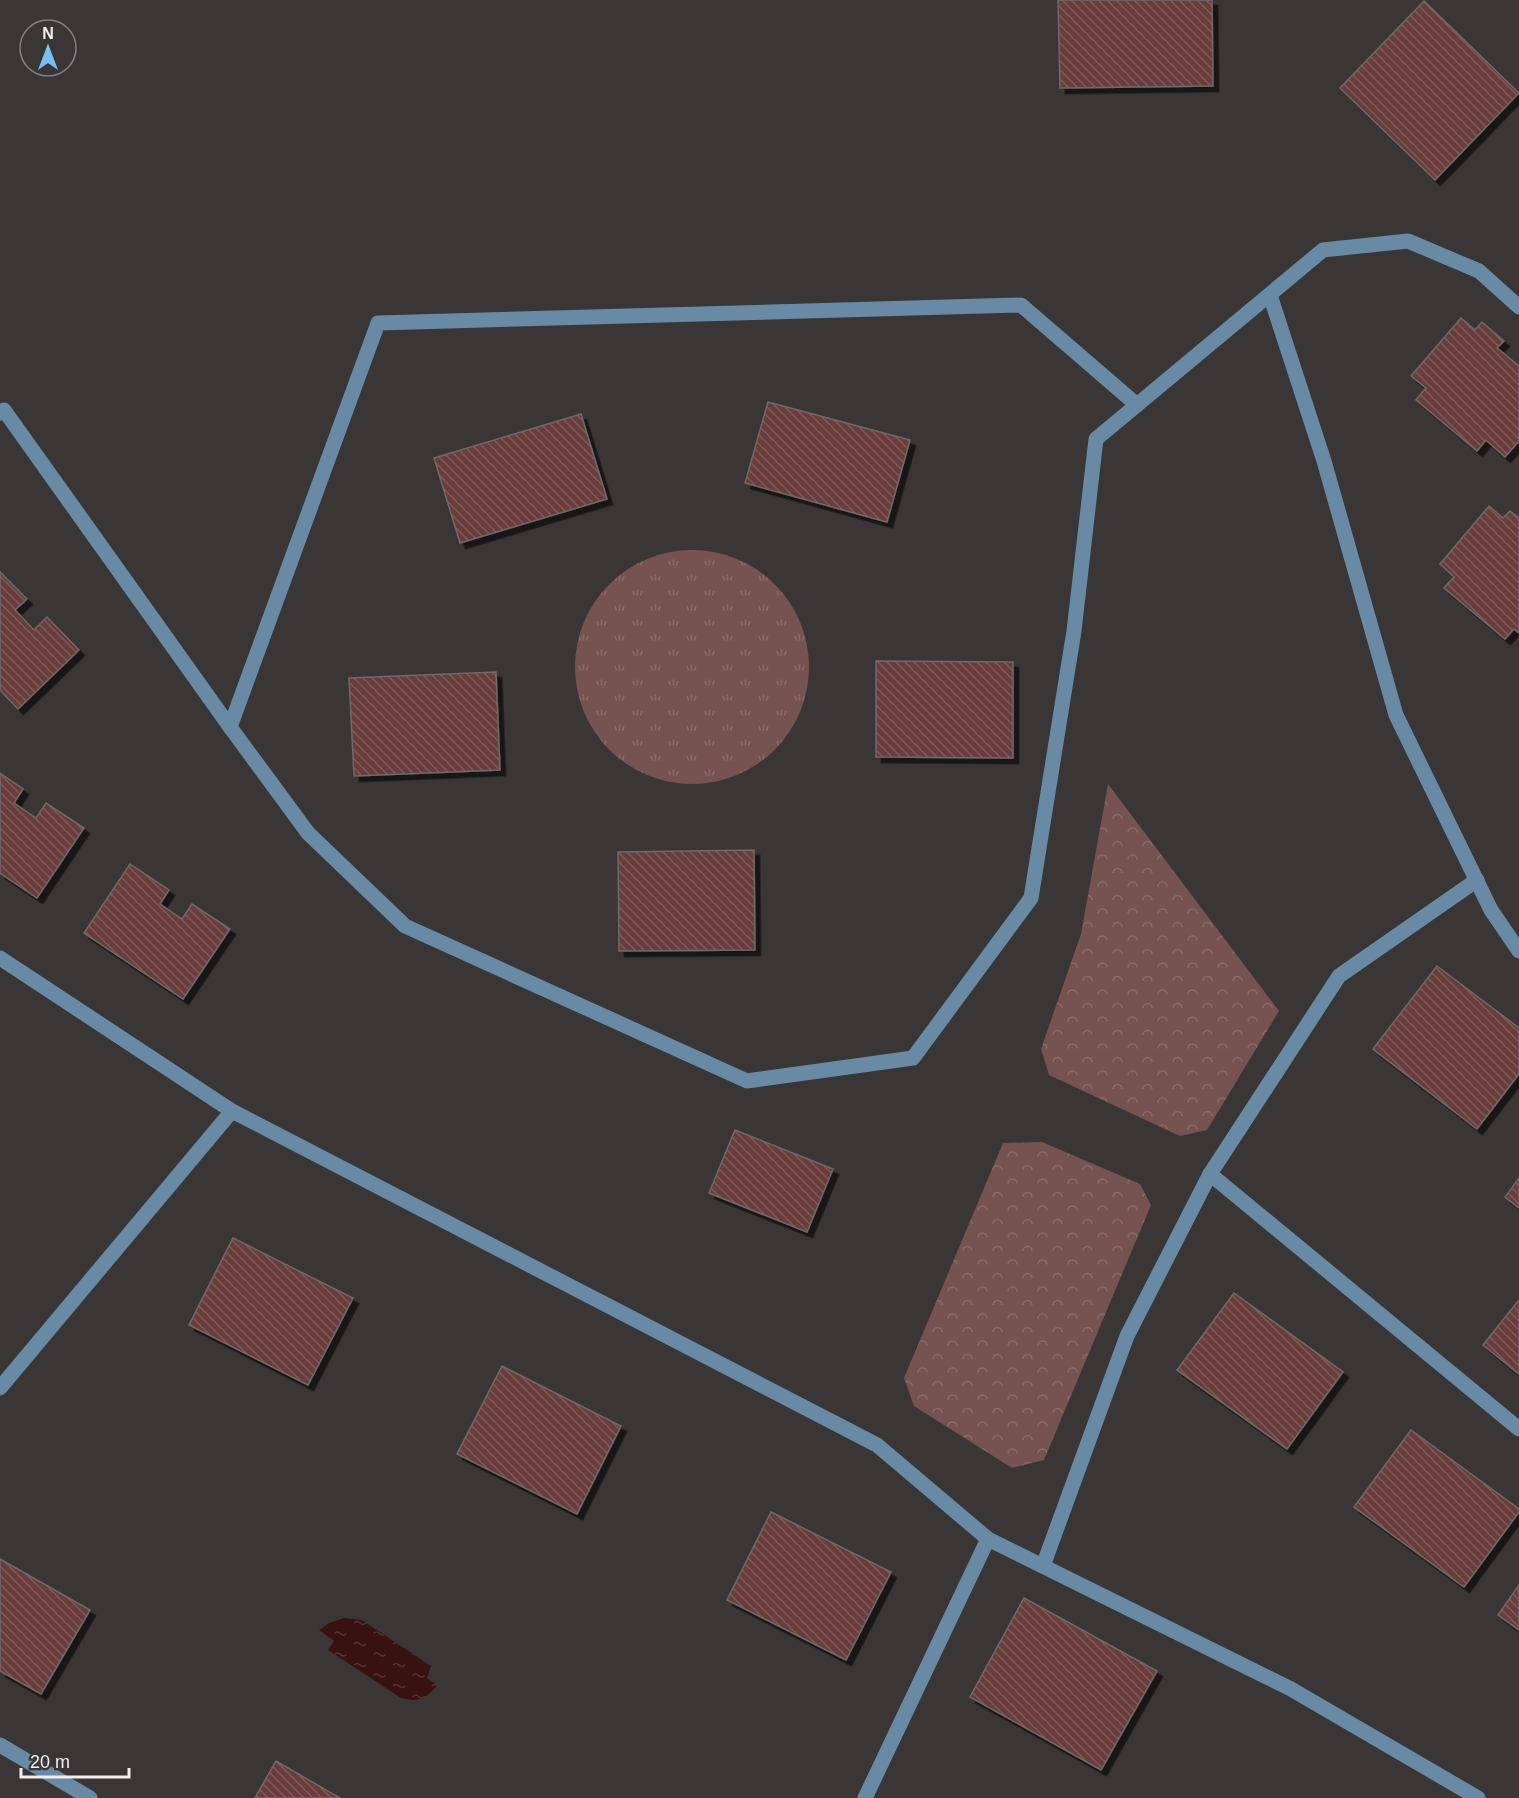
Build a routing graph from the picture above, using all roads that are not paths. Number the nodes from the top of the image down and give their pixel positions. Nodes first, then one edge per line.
1 (1270, 295) junction
2 (1519, 307) edge
3 (1137, 405) junction
4 (0, 413) edge
5 (230, 727) junction
6 (1477, 880) junction
7 (1519, 951) edge
8 (0, 958) edge
9 (232, 1111) junction
10 (1210, 1174) junction
11 (0, 1388) edge
12 (1519, 1429) edge
13 (988, 1539) junction
14 (1043, 1566) junction
15 (0, 1745) edge
16 (90, 1798) edge
17 (865, 1798) edge
18 (1478, 1798) edge

1 - 2 street
1 - 3 street
1 - 6 street
3 - 5 street
3 - 5 street
4 - 5 street
6 - 7 street
6 - 10 street
8 - 9 street
9 - 11 street
9 - 13 street
10 - 12 street
10 - 14 street
13 - 14 street
13 - 17 street
14 - 18 street
15 - 16 street

